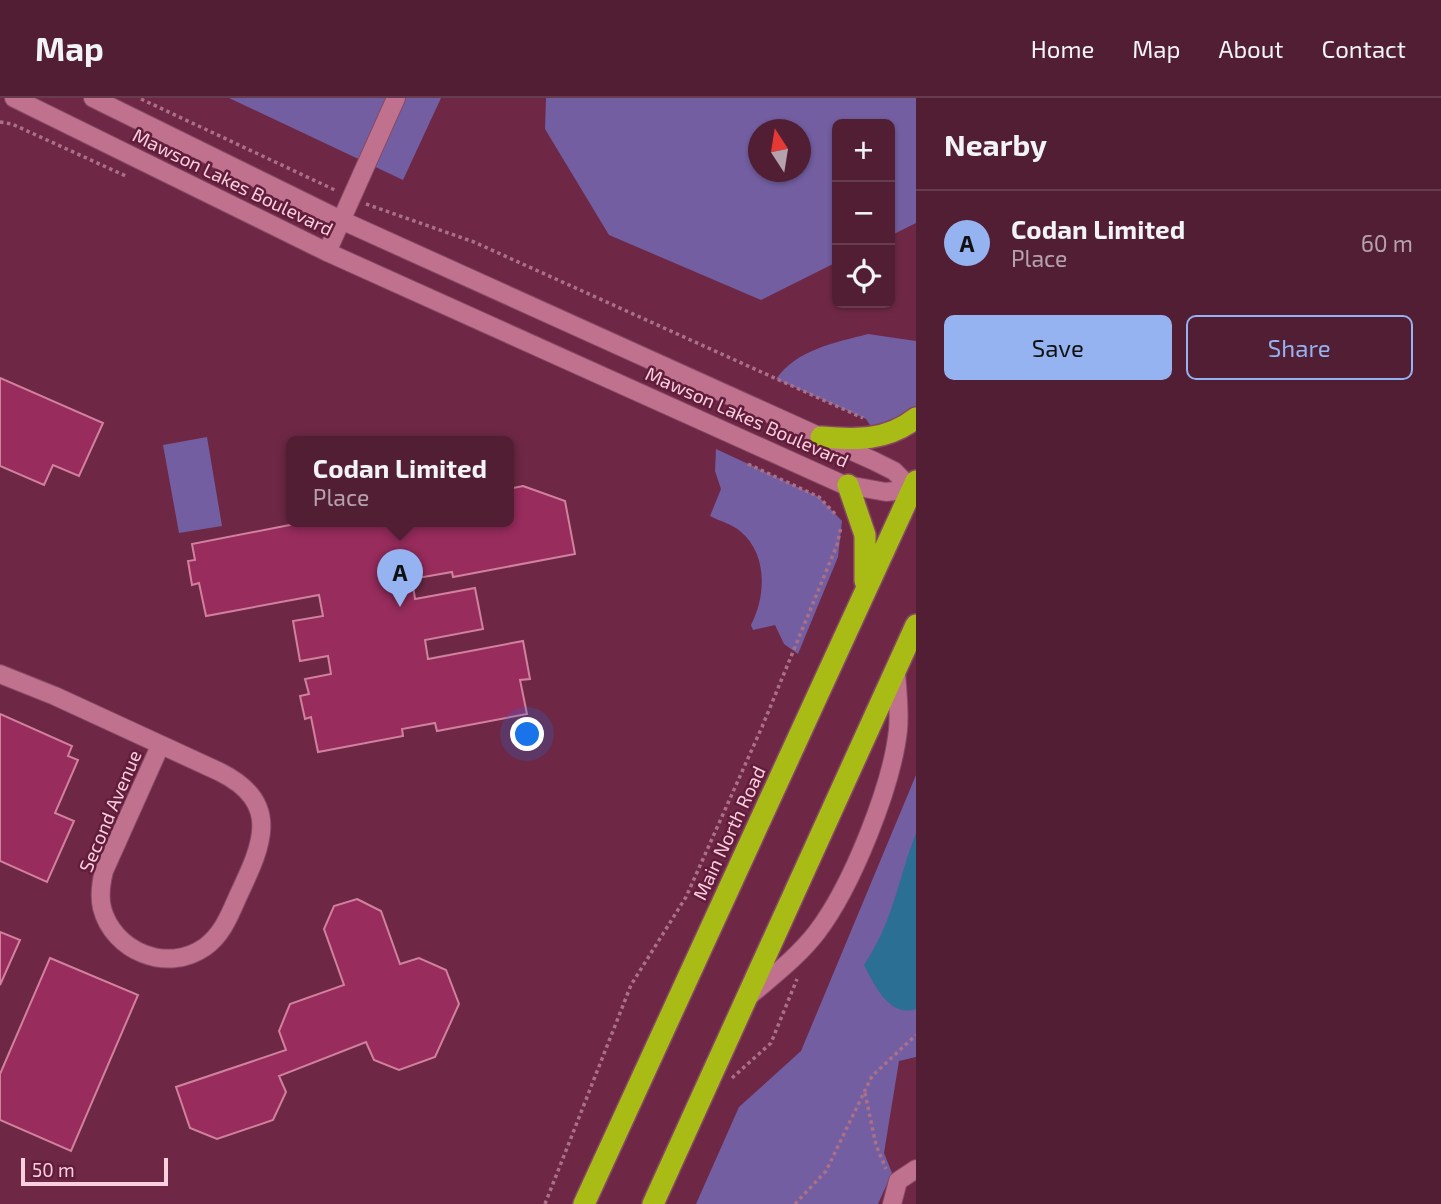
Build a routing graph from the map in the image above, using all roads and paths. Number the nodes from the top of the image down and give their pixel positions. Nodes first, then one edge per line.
1 (14, 98) edge
2 (93, 98) edge
3 (139, 98) edge
4 (396, 98) edge
5 (351, 198) junction
6 (341, 220) junction
7 (327, 252) junction
8 (916, 418) edge
9 (882, 436) junction
10 (821, 437) junction
11 (848, 485) junction
12 (915, 489) edge
13 (842, 522) dead end
14 (865, 590) junction
15 (916, 625) edge
16 (896, 667) junction
17 (0, 674) edge
18 (160, 746) junction
19 (798, 976) dead end
20 (746, 999) junction
21 (916, 1035) edge
22 (728, 1082) dead end
23 (865, 1091) junction
24 (916, 1169) edge
25 (891, 1188) edge
26 (545, 1204) edge
27 (584, 1204) edge
28 (653, 1204) edge
29 (794, 1204) edge

1 - 7 street, Mawson Lakes Boulevard
2 - 6 street, Mawson Lakes Boulevard
3 - 5 path
4 - 5 street
5 - 6 street
5 - 9 path
6 - 7 street
6 - 10 street, Mawson Lakes Boulevard
7 - 11 street, Mawson Lakes Boulevard
8 - 9 highway
9 - 10 highway
10 - 12 street, Mawson Lakes Boulevard
11 - 12 street, Mawson Lakes Boulevard
11 - 14 highway
12 - 14 highway, Main North Road
13 - 26 path
14 - 27 highway, Main North Road
15 - 16 highway
16 - 20 highway
16 - 20 street
17 - 18 street, Second Avenue
18 - 18 street, Second Avenue
19 - 22 path
20 - 28 highway
21 - 23 path
23 - 25 path
23 - 29 path
24 - 25 street

